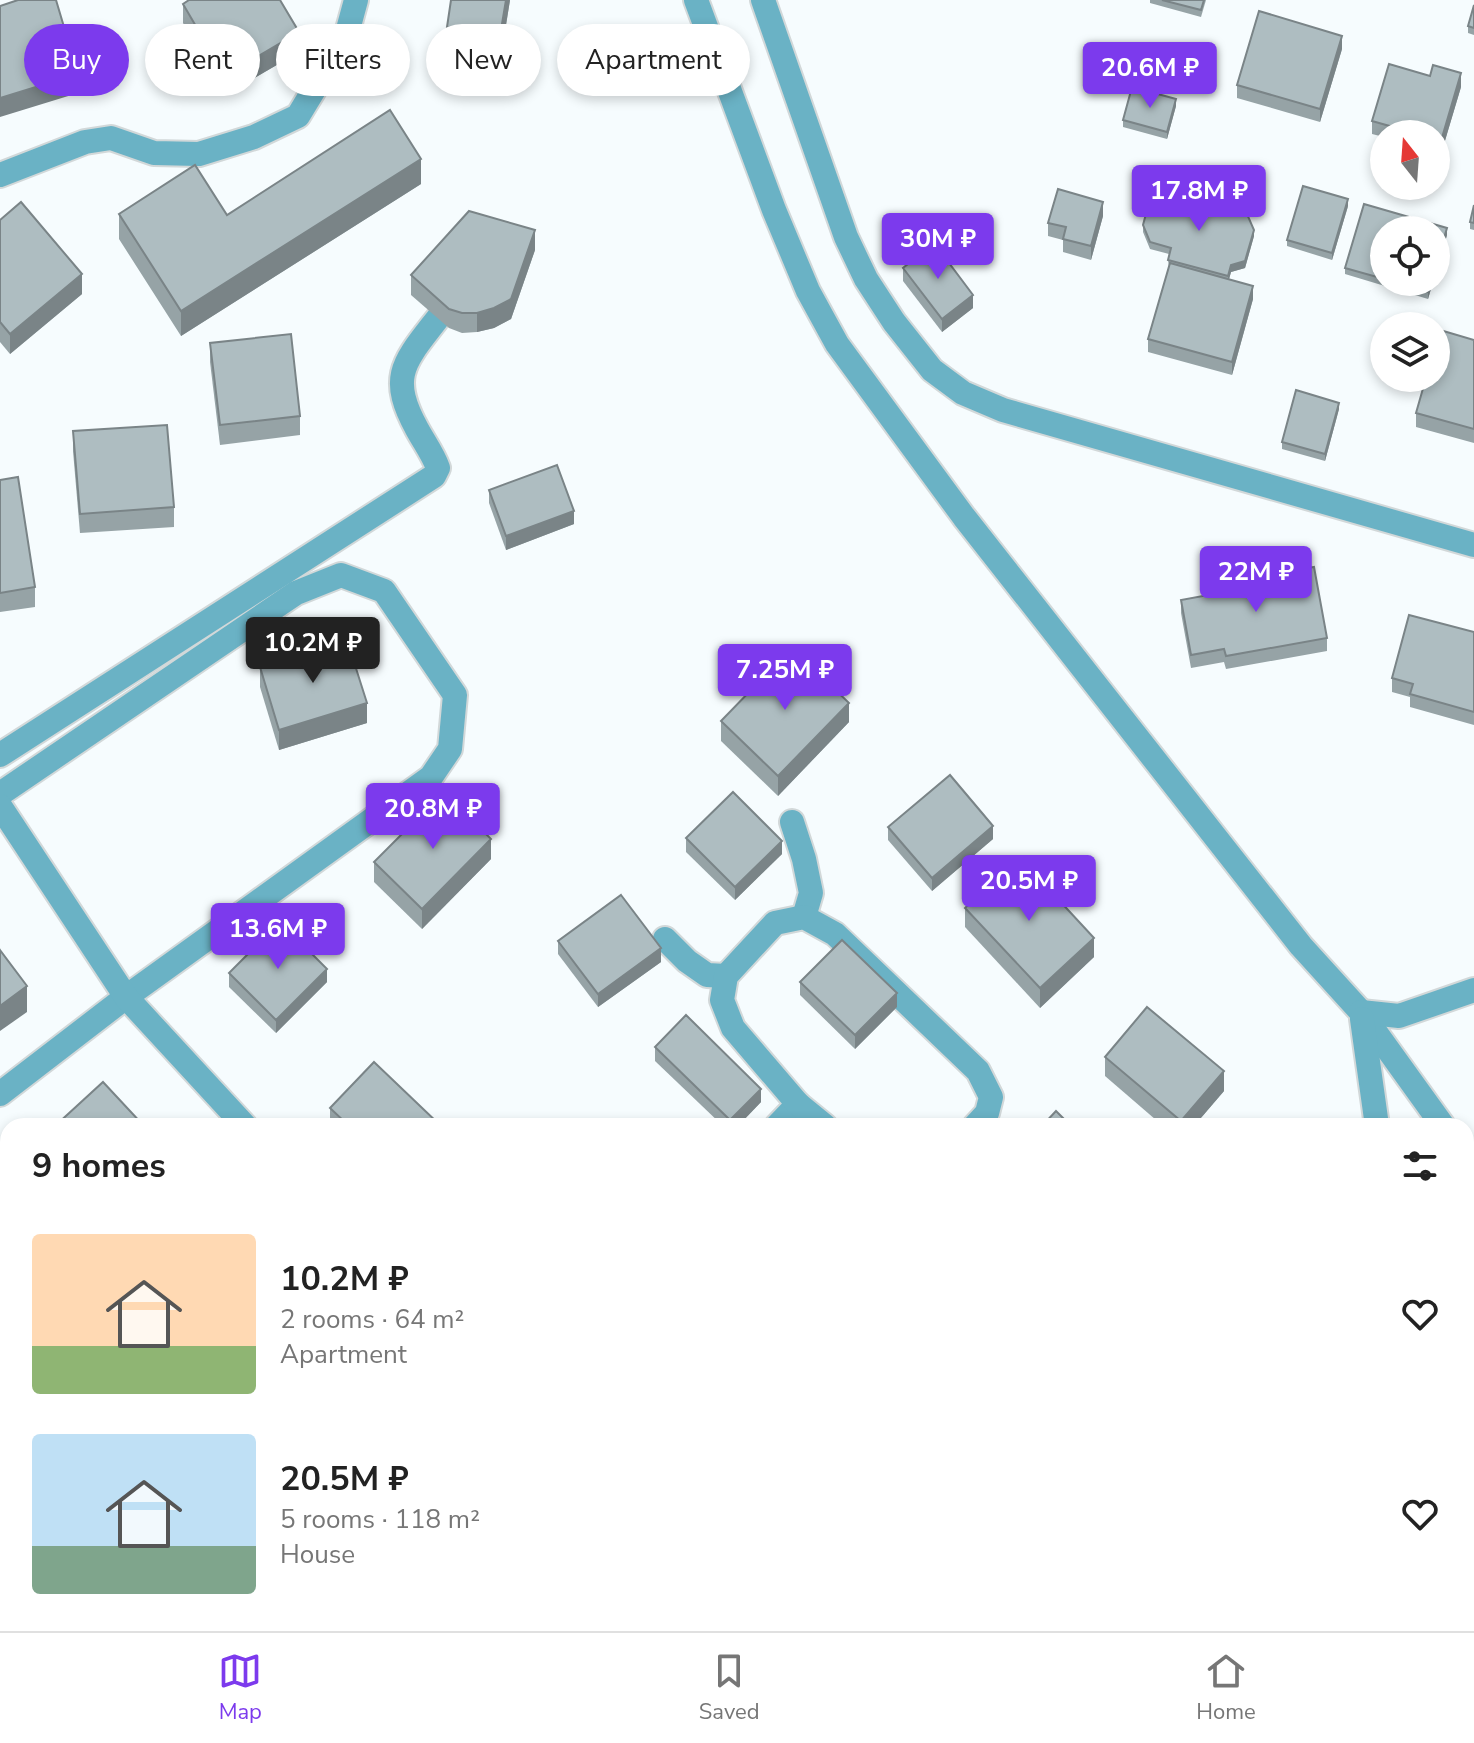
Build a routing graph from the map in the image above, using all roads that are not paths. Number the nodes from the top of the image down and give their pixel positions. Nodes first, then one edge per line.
1 (356, 0) edge
2 (696, 0) edge
3 (763, 0) edge
4 (0, 175) edge
5 (438, 318) edge
6 (1474, 545) edge
7 (0, 755) edge
8 (0, 794) edge
9 (0, 806) edge
10 (792, 822) dead end
11 (804, 917) junction
12 (665, 939) dead end
13 (726, 976) junction
14 (1474, 990) edge
15 (126, 997) junction
16 (1361, 1012) junction
17 (0, 1094) edge
18 (798, 1104) junction
19 (238, 1118) edge
20 (785, 1118) edge
21 (815, 1118) edge
22 (982, 1118) edge
23 (1376, 1118) edge
24 (1437, 1118) edge

1 - 4 street
2 - 16 street
3 - 6 street
5 - 7 street
8 - 15 street
9 - 15 street
10 - 11 street
11 - 13 street
11 - 22 street
12 - 13 street
13 - 18 street
14 - 16 street
15 - 17 street
15 - 19 street
16 - 23 street
16 - 24 street
18 - 20 street
18 - 21 street

